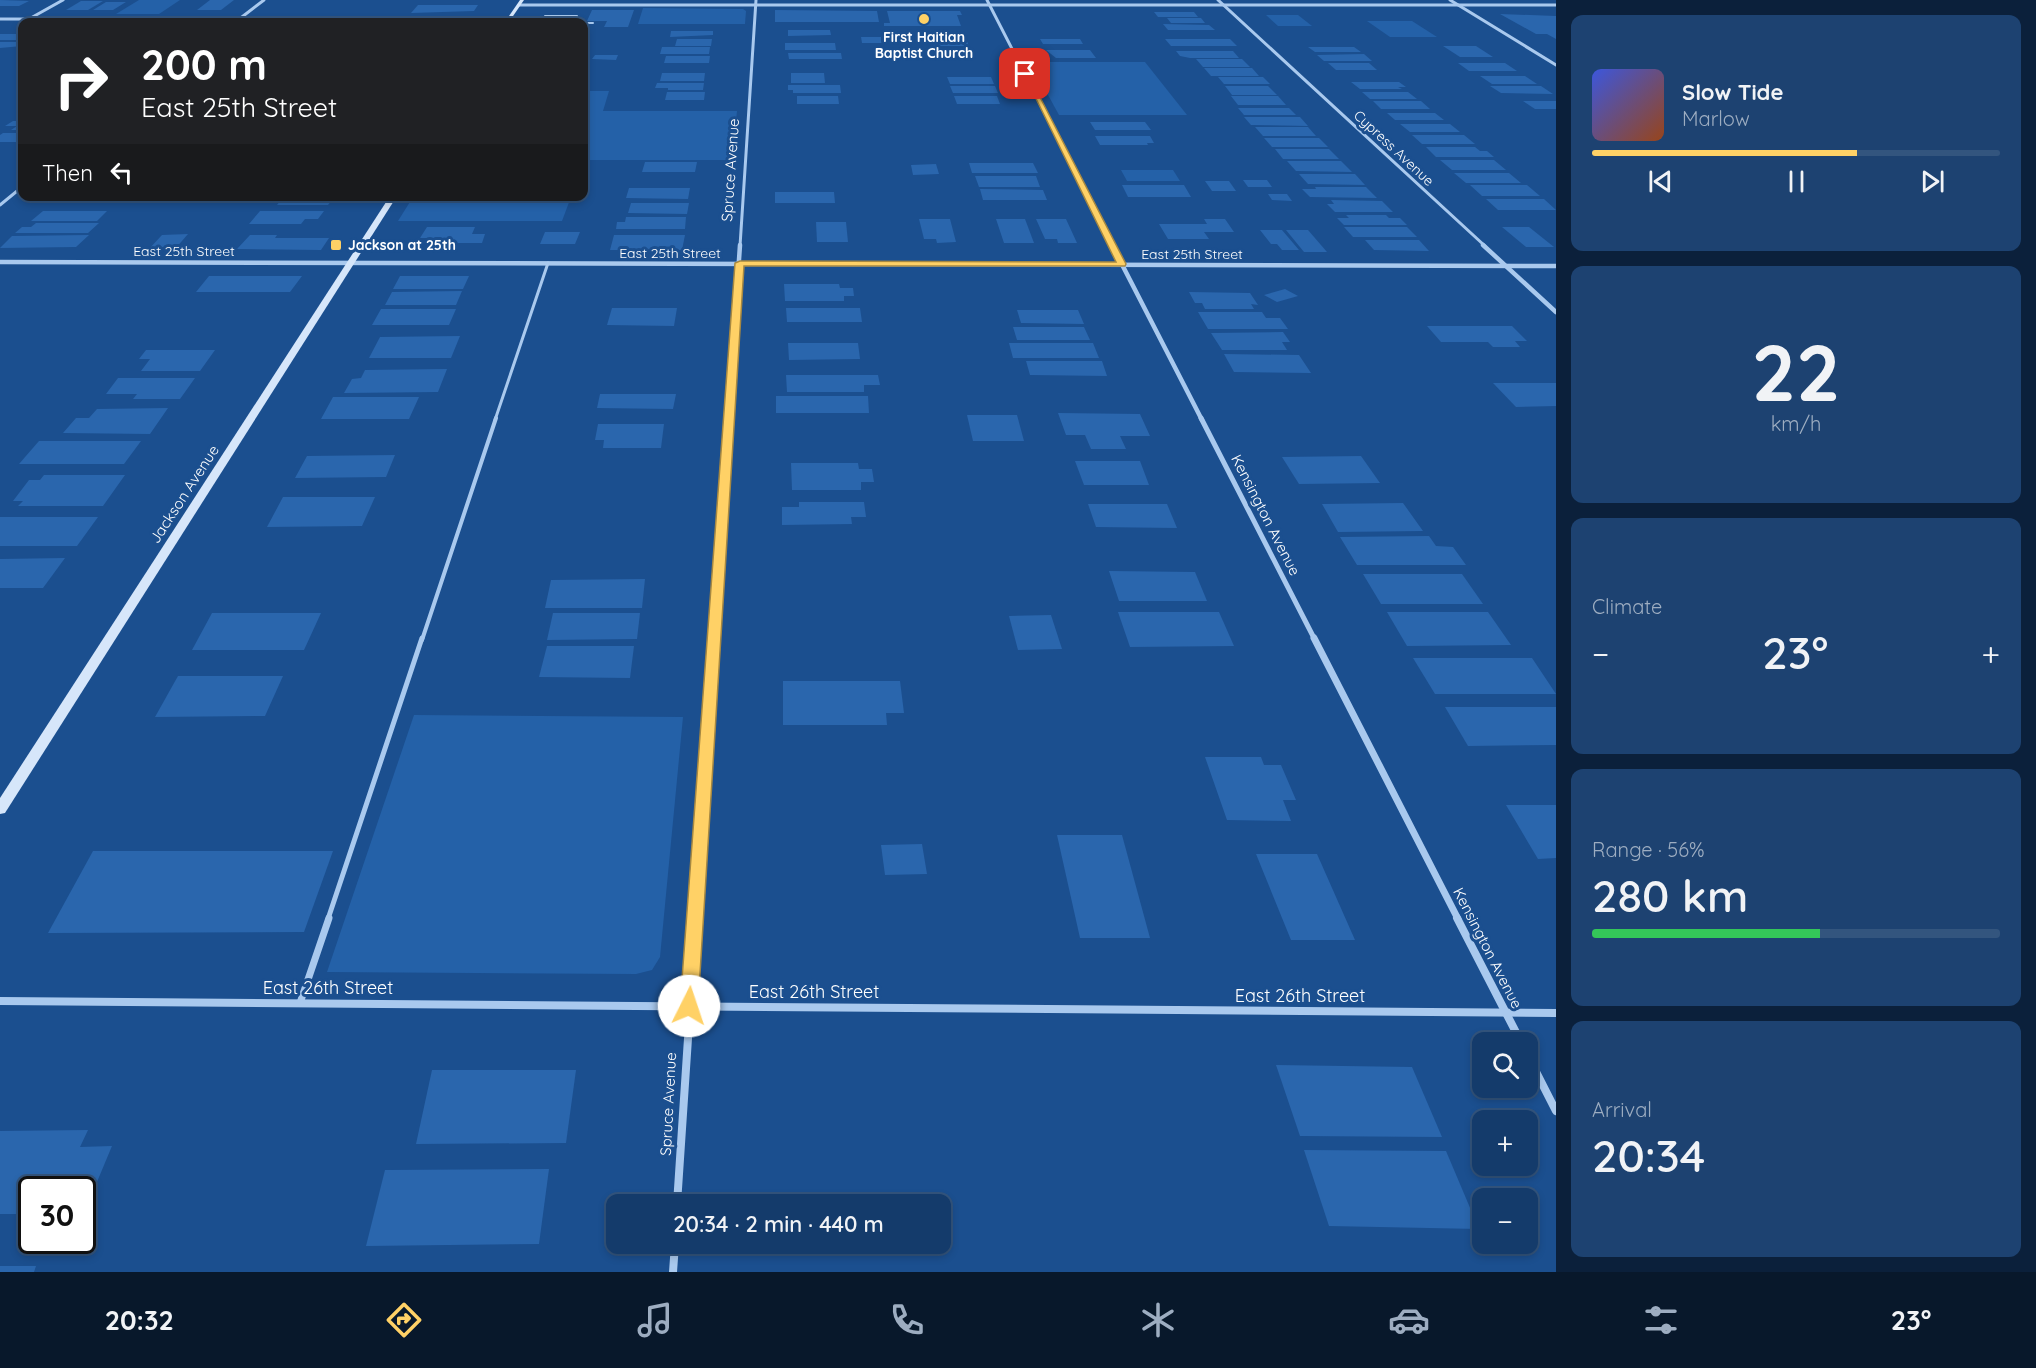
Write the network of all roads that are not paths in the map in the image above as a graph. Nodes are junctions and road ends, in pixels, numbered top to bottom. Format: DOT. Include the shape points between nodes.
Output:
graph roads {
  1 [pos="63,0"];
  2 [pos="264,0"];
  3 [pos="640,0"];
  4 [pos="1218,0"];
  5 [pos="1450,0"];
  6 [pos="520,2"];
  7 [pos="756,3"];
  8 [pos="989,3"];
  9 [pos="639,5"];
  10 [pos="1458,5"];
  11 [pos="1556,5"];
  12 [pos="1225,6"];
  13 [pos="545,16"];
  14 [pos="562,16"];
  15 [pos="576,16"];
  16 [pos="31,18"];
  17 [pos="242,18"];
  18 [pos="510,18"];
  19 [pos="0,19"];
  20 [pos="18,19"];
  21 [pos="588,23"];
  22 [pos="593,23"];
  23 [pos="1556,65"];
  24 [pos="18,191"];
  25 [pos="391,201"];
  26 [pos="0,205"];
  27 [pos="0,262"];
  28 [pos="351,262"];
  29 [pos="548,263"];
  30 [pos="740,263"];
  31 [pos="1121,264"];
  32 [pos="1506,266"];
  33 [pos="1556,266"];
  34 [pos="1556,312"];
  35 [pos="0,809"];
  36 [pos="0,1001"];
  37 [pos="300,1003"];
  38 [pos="689,1006"];
  39 [pos="1506,1013"];
  40 [pos="1556,1013"];
  41 [pos="1516,1032"];
  42 [pos="1538,1076"];
  43 [pos="1556,1111"];
  44 [pos="678,1194"];
  45 [pos="674,1254"];
  46 [pos="673,1272"];
  1 -- 16 [label="street"];
  2 -- 17 [label="street"];
  3 -- 9 [label="lane"];
  4 -- 12 [label="street, Cypress Avenue"];
  5 -- 10 [label="street"];
  6 -- 9 [label="street"];
  6 -- 18 [label="street"];
  7 -- 8 [label="street"];
  7 -- 9 [label="street"];
  7 -- 30 [label="street, Spruce Avenue"];
  8 -- 12 [label="street"];
  8 -- 31 [label="street, Kensington Avenue"];
  10 -- 11 [label="street"];
  10 -- 12 [label="street"];
  10 -- 23 [label="street"];
  12 -- 32 [label="street, Cypress Avenue"];
  13 -- 14 [label="lane"];
  14 -- 15 [label="lane"];
  19 -- 20 [label="street"];
  21 -- 22 [label="lane"];
  24 -- 26 [label="street"];
  25 -- 28 [label="street, Jackson Avenue"];
  27 -- 28 [label="street, East 25th Street"];
  28 -- 29 [label="street, East 25th Street"];
  28 -- 35 [label="street, Jackson Avenue"];
  29 -- 30 [label="street, East 25th Street"];
  29 -- 37 [label="lane"];
  30 -- 31 [label="street, East 25th Street"];
  30 -- 38 [label="street, Spruce Avenue"];
  31 -- 32 [label="street, East 25th Street"];
  31 -- 39 [label="street, Kensington Avenue"];
  32 -- 33 [label="street, East 25th Street"];
  32 -- 34 [label="street, Cypress Avenue"];
  36 -- 37 [label="street, East 26th Street"];
  37 -- 38 [label="street, East 26th Street"];
  38 -- 39 [label="street, East 26th Street"];
  38 -- 44 [label="street, Spruce Avenue"];
  39 -- 40 [label="street, East 26th Street"];
  39 -- 41 [label="street, Kensington Avenue"];
  42 -- 43 [label="street"];
  45 -- 46 [label="street"];
}
